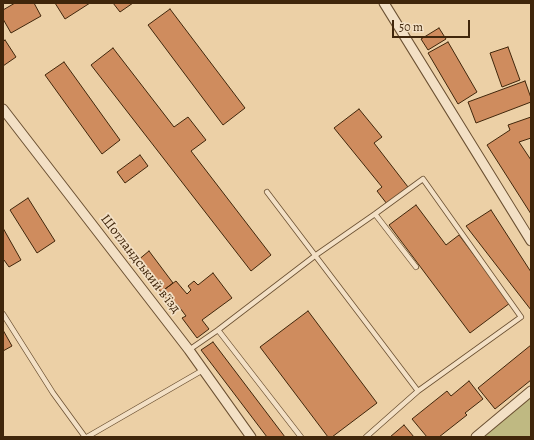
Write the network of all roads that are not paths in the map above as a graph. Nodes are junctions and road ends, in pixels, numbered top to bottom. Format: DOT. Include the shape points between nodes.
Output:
graph roads {
  1 [pos="384,3"];
  2 [pos="3,109"];
  3 [pos="267,192"];
  4 [pos="375,214"];
  5 [pos="531,241"];
  6 [pos="316,256"];
  7 [pos="416,267"];
  8 [pos="3,314"];
  9 [pos="218,330"];
  10 [pos="189,350"];
  11 [pos="203,370"];
  12 [pos="418,391"];
  13 [pos="531,391"];
  14 [pos="86,437"];
  15 [pos="251,437"];
  16 [pos="301,437"];
  17 [pos="366,437"];
  18 [pos="476,437"];
  1 -- 5 [label="street"];
  2 -- 10 [label="street, Шотландський в'їзд"];
  3 -- 6 [label="lane"];
  4 -- 6 [label="lane"];
  4 -- 7 [label="lane"];
  4 -- 12 [label="lane" via="423,179 521,317"];
  6 -- 9 [label="lane"];
  6 -- 12 [label="lane"];
  8 -- 14 [label="lane" via="53,393"];
  9 -- 10 [label="lane"];
  9 -- 16 [label="lane"];
  10 -- 11 [label="street, Шотландський в'їзд"];
  11 -- 14 [label="lane"];
  11 -- 15 [label="street, Шотландський в'їзд"];
  12 -- 17 [label="lane"];
  13 -- 18 [label="street"];
}
